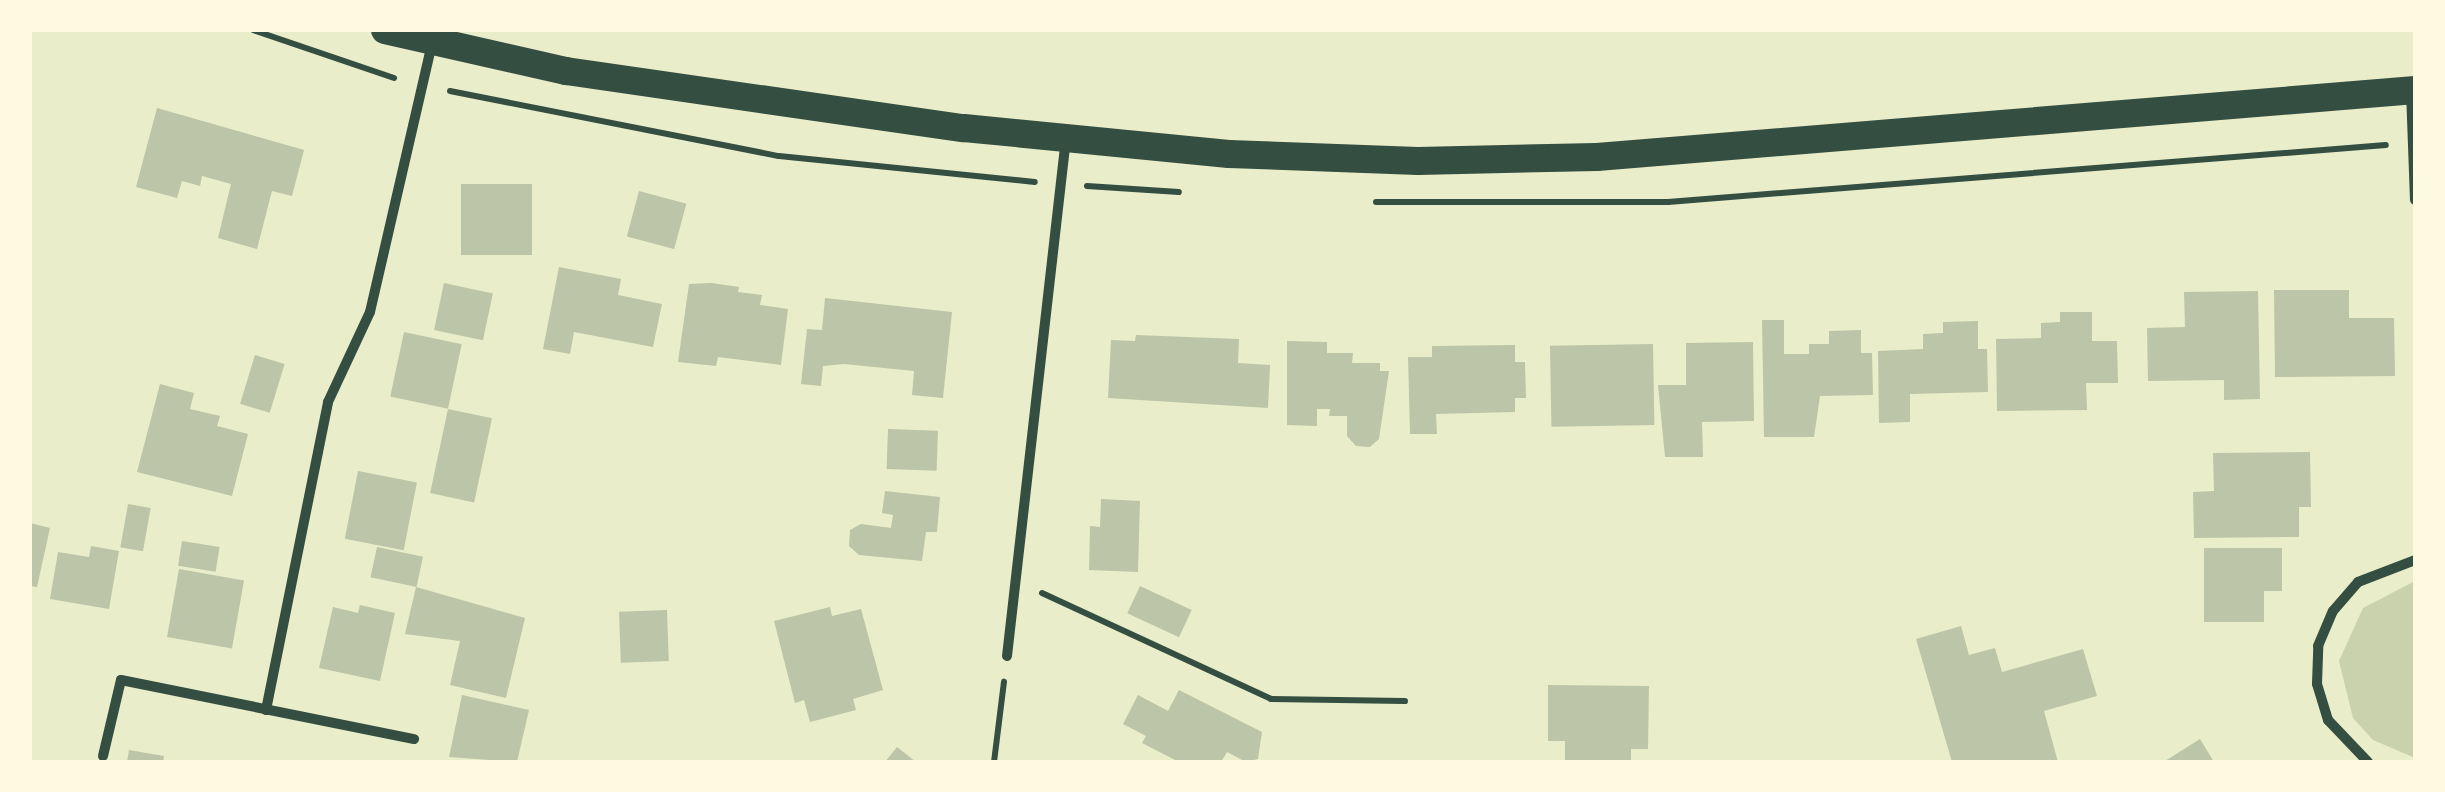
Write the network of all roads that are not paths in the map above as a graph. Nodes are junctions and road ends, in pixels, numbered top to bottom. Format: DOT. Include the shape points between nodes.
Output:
graph roads {
  1 [pos="385,30"];
  2 [pos="432,43"];
  3 [pos="2413,90"];
  4 [pos="1066,138"];
  5 [pos="2415,200"];
  6 [pos="2415,560"];
  7 [pos="1008,656"];
  8 [pos="266,710"];
  9 [pos="414,739"];
  10 [pos="103,756"];
  11 [pos="2368,762"];
  1 -- 2 [label="highway"];
  2 -- 4 [label="highway" via="638,82"];
  2 -- 8 [label="street" via="370,312 328,402"];
  3 -- 4 [label="highway" via="1596,157 1361,159"];
  3 -- 5 [label="street"];
  4 -- 7 [label="street"];
  6 -- 11 [label="street" via="2358,582 2333,611 2318,646 2317,684 2328,720"];
  8 -- 9 [label="street"];
  8 -- 10 [label="street" via="121,680"];
}
